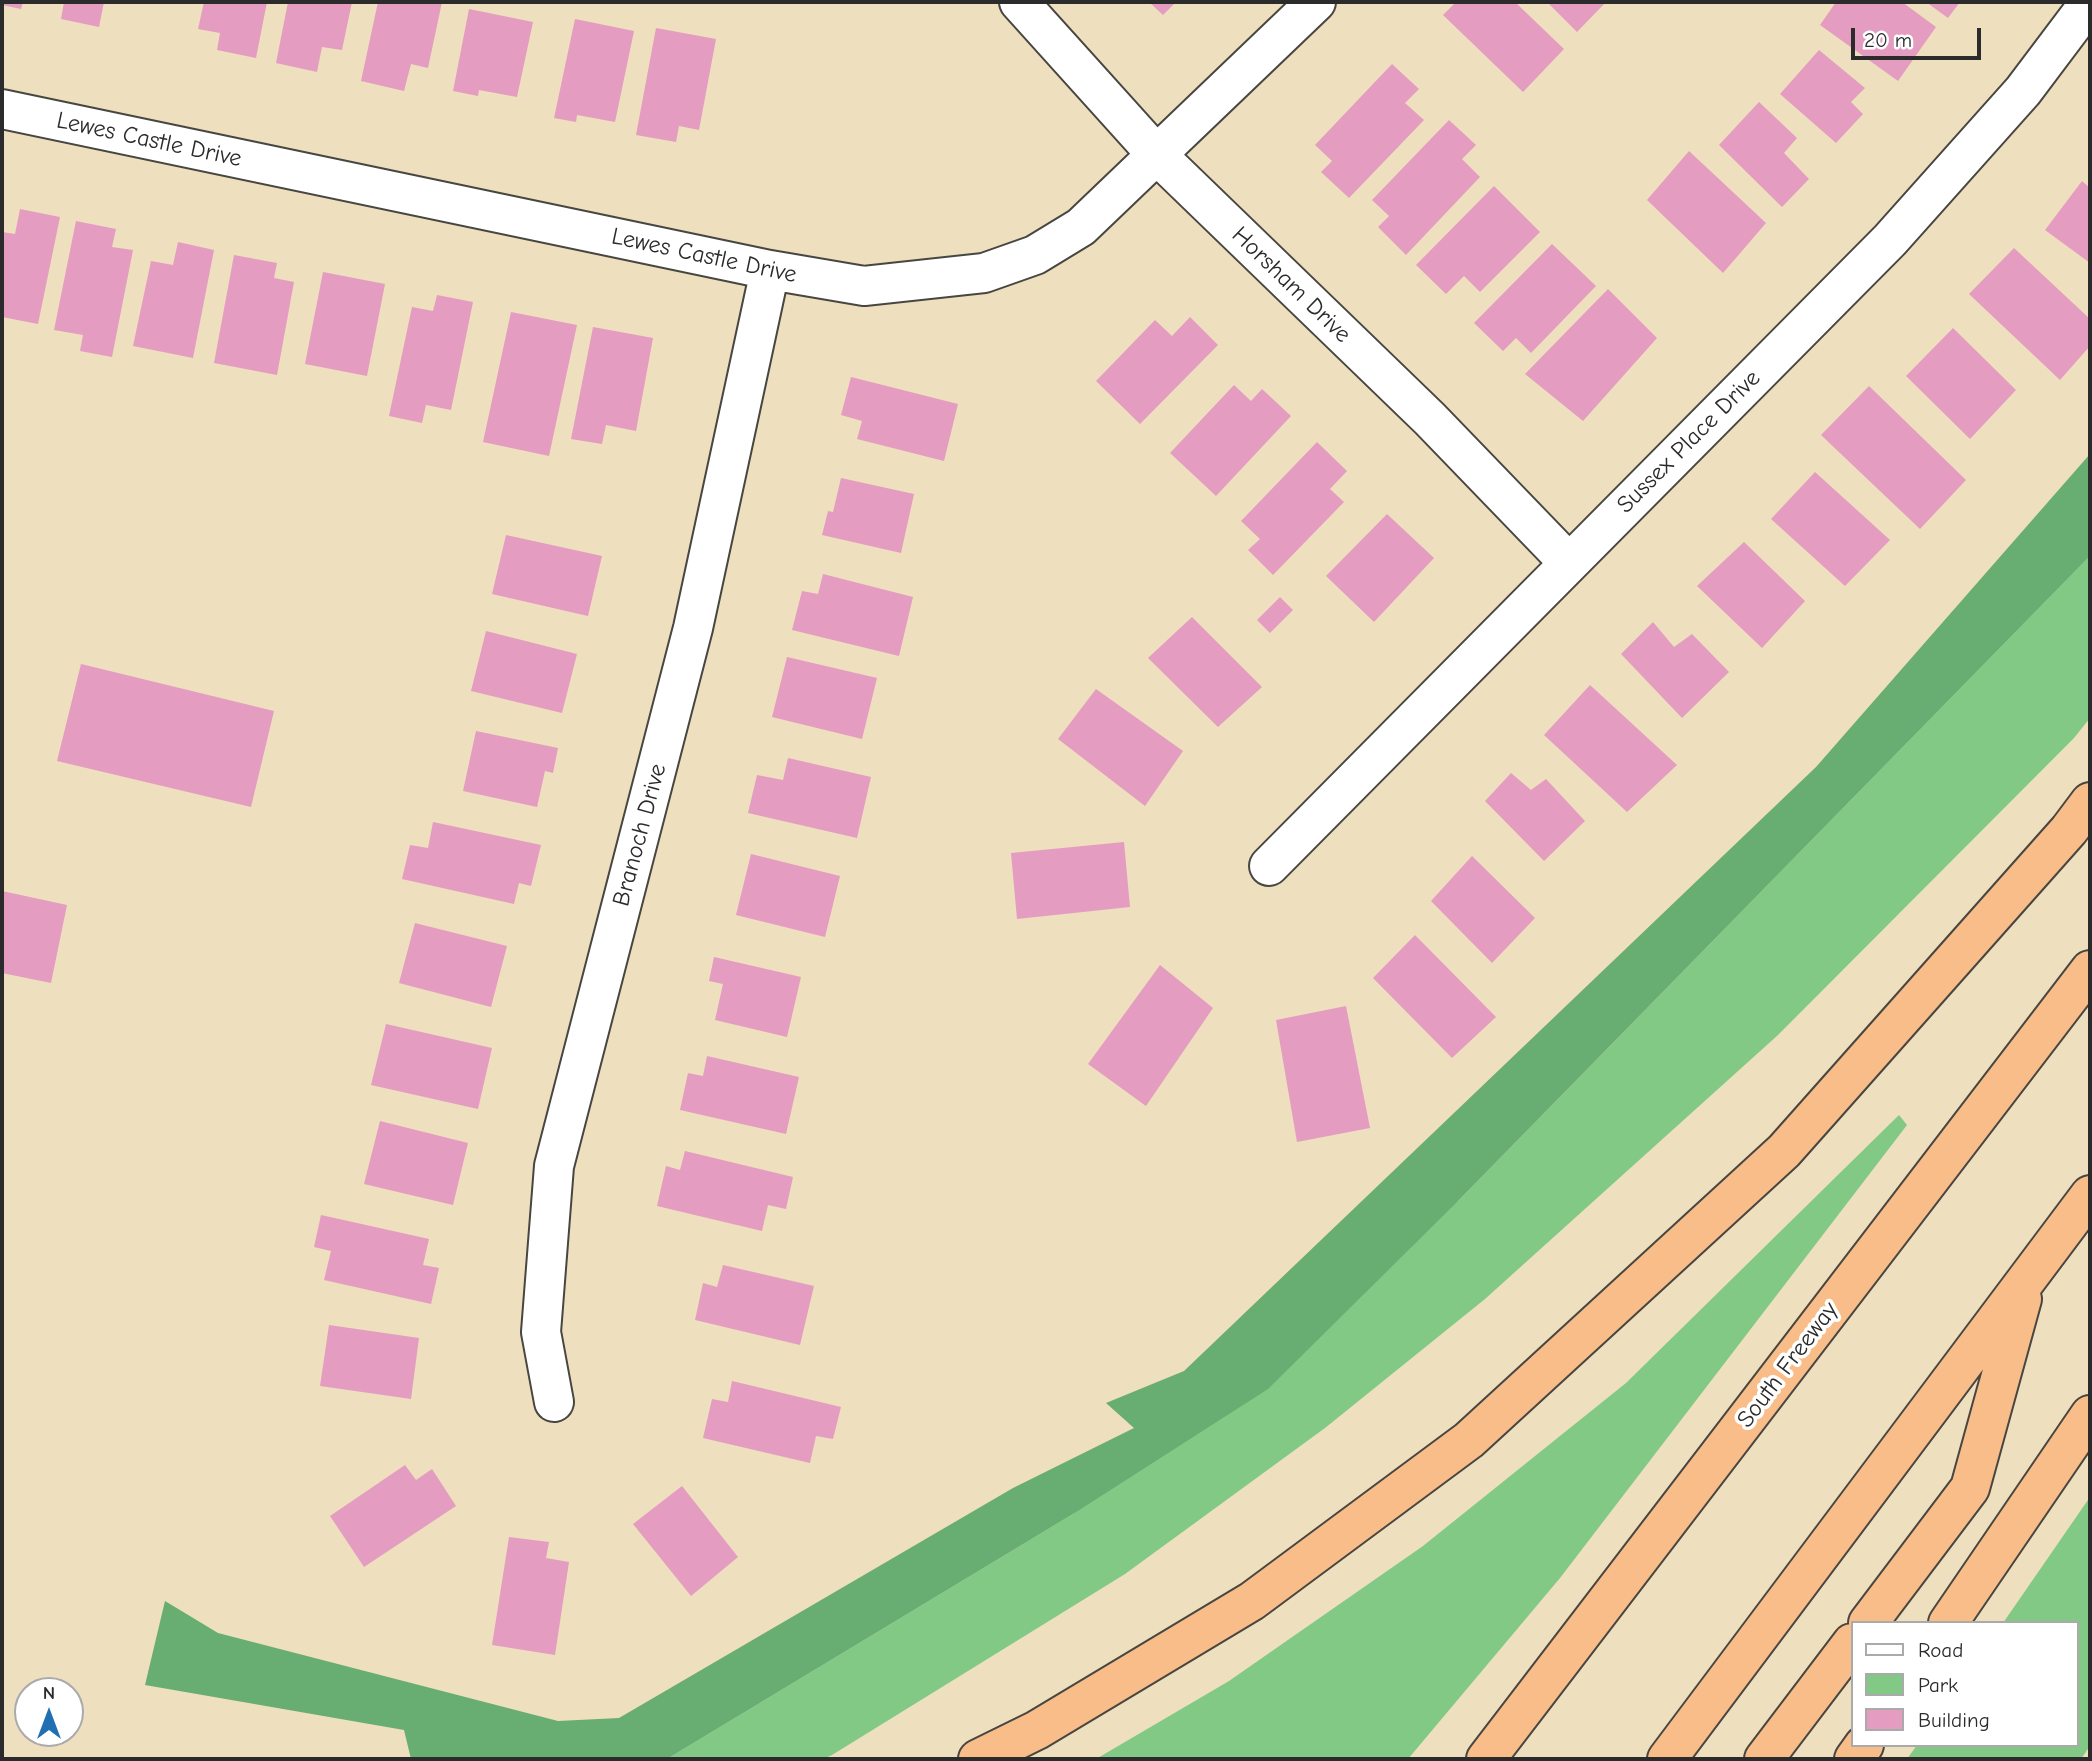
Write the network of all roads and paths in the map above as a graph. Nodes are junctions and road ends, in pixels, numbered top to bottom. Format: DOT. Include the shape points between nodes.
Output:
graph roads {
  1 [pos="1019,2"];
  2 [pos="1316,2"];
  3 [pos="2090,2"];
  4 [pos="2,109"];
  5 [pos="1156,154"];
  6 [pos="769,270"];
  7 [pos="1569,563"];
  8 [pos="2090,802"];
  9 [pos="1269,866"];
  10 [pos="2090,970"];
  11 [pos="2090,1195"];
  12 [pos="2027,1280"];
  13 [pos="554,1402"];
  14 [pos="2090,1415"];
  15 [pos="1870,1621"];
  16 [pos="1949,1621"];
  17 [pos="1850,1646"];
  18 [pos="978,1759"];
  19 [pos="1486,1759"];
  20 [pos="1667,1759"];
  21 [pos="1764,1759"];
  1 -- 5 [label="street, Horsham Drive"];
  2 -- 5 [label="street, Lewes Castle Drive"];
  3 -- 7 [label="street, Sussex Place Drive" via="2022,91 1890,240"];
  4 -- 6 [label="street, Lewes Castle Drive"];
  5 -- 6 [label="street, Lewes Castle Drive" via="1081,227 1035,255 984,273 864,286"];
  5 -- 7 [label="street, Horsham Drive" via="1430,419"];
  6 -- 13 [label="street, Branoch Drive" via="693,628 554,1166 541,1332"];
  7 -- 9 [label="street, Sussex Place Drive"];
  8 -- 18 [label="highway" via="1784,1151 1469,1440 1252,1601 1037,1730"];
  10 -- 19 [label="highway, South Freeway"];
  11 -- 12 [label="highway"];
  12 -- 15 [label="highway" via="1970,1488"];
  12 -- 20 [label="highway"];
  14 -- 16 [label="highway"];
  17 -- 21 [label="highway"];
}
